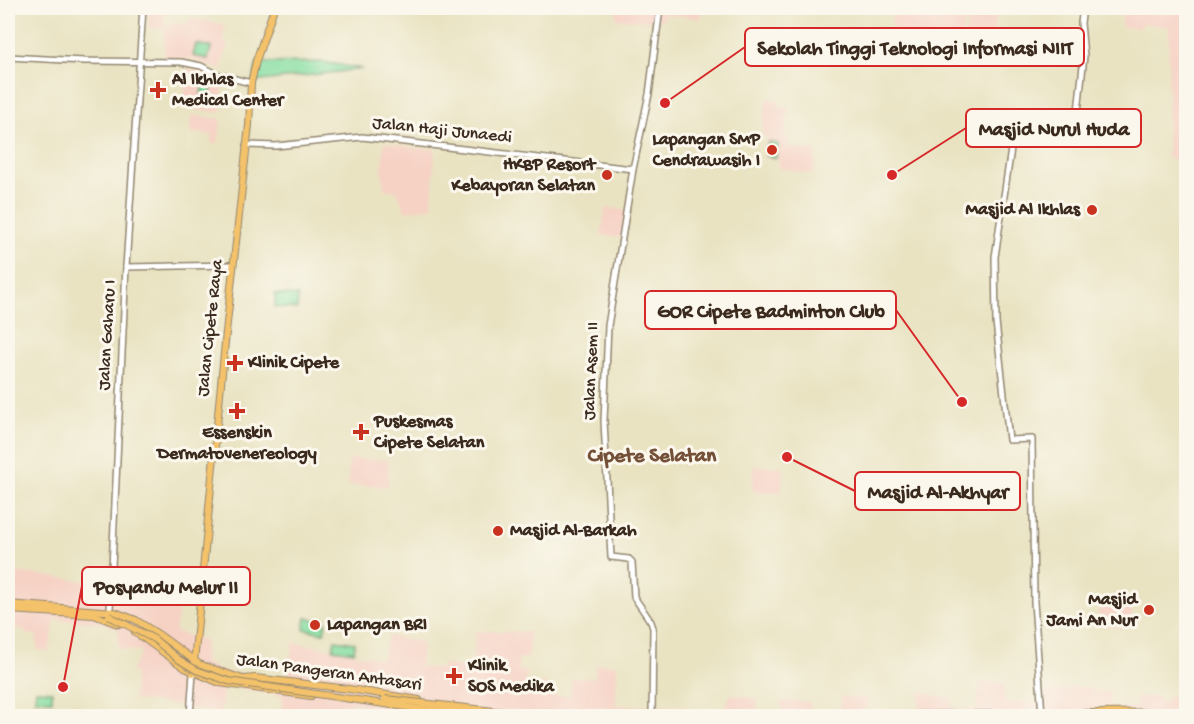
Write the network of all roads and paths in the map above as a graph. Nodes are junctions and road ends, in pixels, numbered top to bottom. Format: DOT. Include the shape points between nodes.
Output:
graph roads {
  1 [pos="143,8"];
  2 [pos="274,8"];
  3 [pos="660,8"];
  4 [pos="1083,8"];
  5 [pos="8,57"];
  6 [pos="141,61"];
  7 [pos="251,82"];
  8 [pos="246,145"];
  9 [pos="633,169"];
  10 [pos="233,266"];
  11 [pos="126,267"];
  12 [pos="8,604"];
  13 [pos="8,610"];
  14 [pos="110,613"];
  15 [pos="94,615"];
  16 [pos="196,661"];
  17 [pos="193,673"];
  18 [pos="244,680"];
  19 [pos="1186,713"];
  20 [pos="516,714"];
  21 [pos="1042,715"];
  22 [pos="190,717"];
  23 [pos="475,717"];
  24 [pos="500,717"];
  25 [pos="540,717"];
  26 [pos="592,717"];
  27 [pos="652,717"];
  28 [pos="810,717"];
  29 [pos="1091,717"];
  1 -- 6 [label="street, Jalan Gaharu I"];
  2 -- 7 [label="main road, Jalan Cipete Raya"];
  3 -- 9 [label="street, Jalan Asem II" via="649,94"];
  4 -- 21 [label="street" via="1084,56 1076,130 1073,136 1062,140 1012,142 995,257 996,332 1009,440 1032,440 1034,602"];
  5 -- 6 [label="street"];
  6 -- 7 [label="street" via="184,62"];
  6 -- 11 [label="street, Jalan Gaharu I"];
  7 -- 8 [label="main road, Jalan Cipete Raya"];
  8 -- 9 [label="street, Jalan Haji Junaedi" via="276,146 362,137"];
  8 -- 10 [label="main road, Jalan Cipete Raya"];
  9 -- 27 [label="street, Jalan Asem II" via="608,326 604,421 611,557 633,562 634,597 653,628"];
  10 -- 11 [label="street"];
  10 -- 16 [label="main road, Jalan Cipete Raya"];
  11 -- 14 [label="street, Jalan Gaharu I"];
  12 -- 14 [label="main road, Jalan Pangeran Antasari"];
  13 -- 15 [label="main road, Jalan Pangeran Antasari"];
  14 -- 15 [label="main road"];
  14 -- 16 [label="main road, Jalan Pangeran Antasari" via="136,620"];
  14 -- 24 [label="main road, bridge" via="196,670 228,681"];
  15 -- 17 [label="main road, Jalan Pangeran Antasari" via="141,635"];
  16 -- 17 [label="main road, Jalan Cipete Raya"];
  16 -- 18 [label="main road, Jalan Pangeran Antasari"];
  17 -- 22 [label="street"];
  17 -- 23 [label="main road, Jalan Pangeran Antasari" via="220,683 261,690"];
  18 -- 20 [label="main road, Jalan Pangeran Antasari" via="349,689"];
  18 -- 25 [label="main road, bridge"];
  19 -- 21 [label="main road"];
  19 -- 29 [label="main road"];
  20 -- 26 [label="main road, Jalan Pangeran Antasari"];
  21 -- 28 [label="main road"];
}
